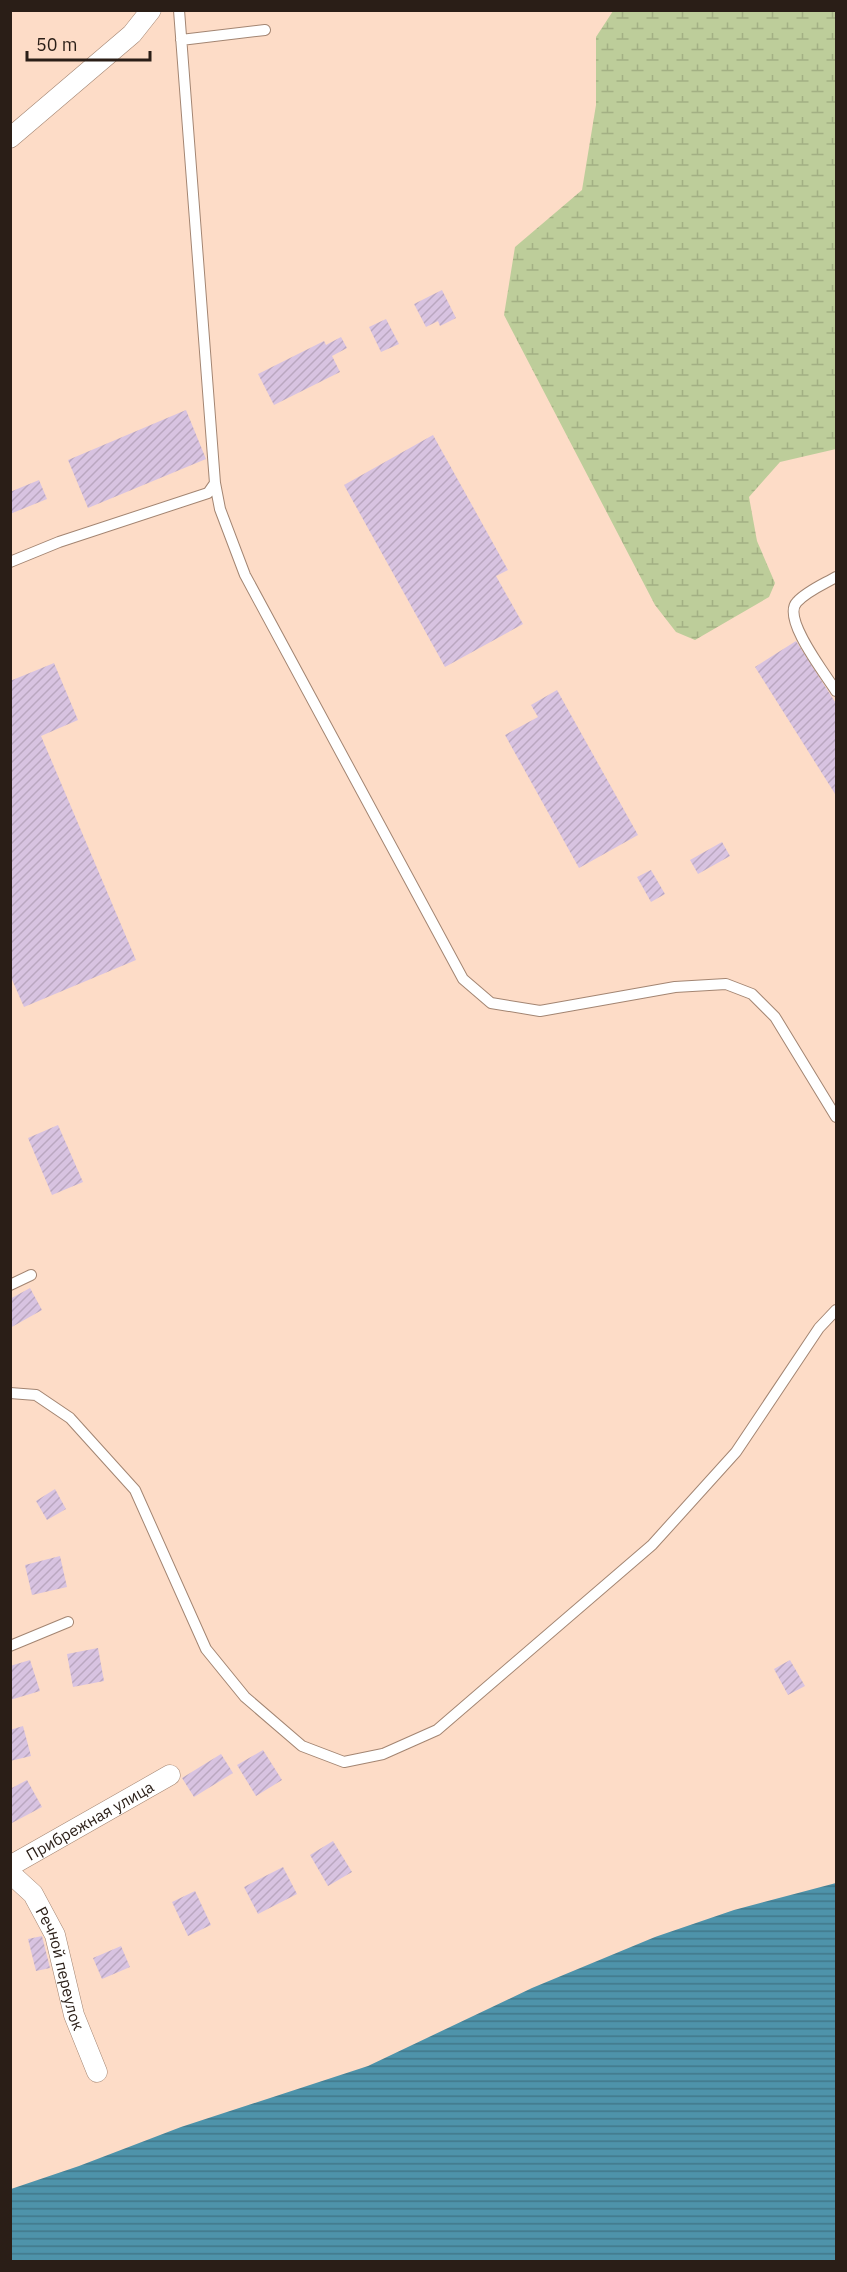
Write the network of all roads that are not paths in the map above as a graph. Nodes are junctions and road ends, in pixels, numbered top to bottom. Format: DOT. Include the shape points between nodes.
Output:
graph roads {
  1 [pos="151,10"];
  2 [pos="179,10"];
  3 [pos="265,30"];
  4 [pos="181,40"];
  5 [pos="10,138"];
  6 [pos="215,483"];
  7 [pos="10,562"];
  8 [pos="837,577"];
  9 [pos="837,691"];
  10 [pos="837,1117"];
  11 [pos="31,1275"];
  12 [pos="10,1285"];
  13 [pos="837,1310"];
  14 [pos="10,1394"];
  15 [pos="68,1622"];
  16 [pos="10,1646"];
  17 [pos="170,1775"];
  18 [pos="10,1870"];
  19 [pos="97,2072"];
  1 -- 5 [label="street" via="132,34"];
  2 -- 4 [label="lane"];
  3 -- 4 [label="lane"];
  4 -- 6 [label="lane"];
  6 -- 7 [label="lane" via="208,494"];
  6 -- 10 [label="lane" via="220,509 245,575 463,979 491,1003 540,1011 675,987 726,984 752,994 775,1017"];
  8 -- 9 [label="lane" via="796,602 792,612 807,645"];
  11 -- 12 [label="lane"];
  13 -- 14 [label="lane" via="819,1328 736,1452 652,1545 437,1730 383,1754 344,1762 302,1746 245,1696 206,1649 135,1490 70,1418 36,1395"];
  15 -- 16 [label="lane"];
  17 -- 18 [label="street, Прибрежная улица" via="17,1862"];
  18 -- 19 [label="street, Речной переулок" via="33,1894 55,1935 74,2015"];
}
